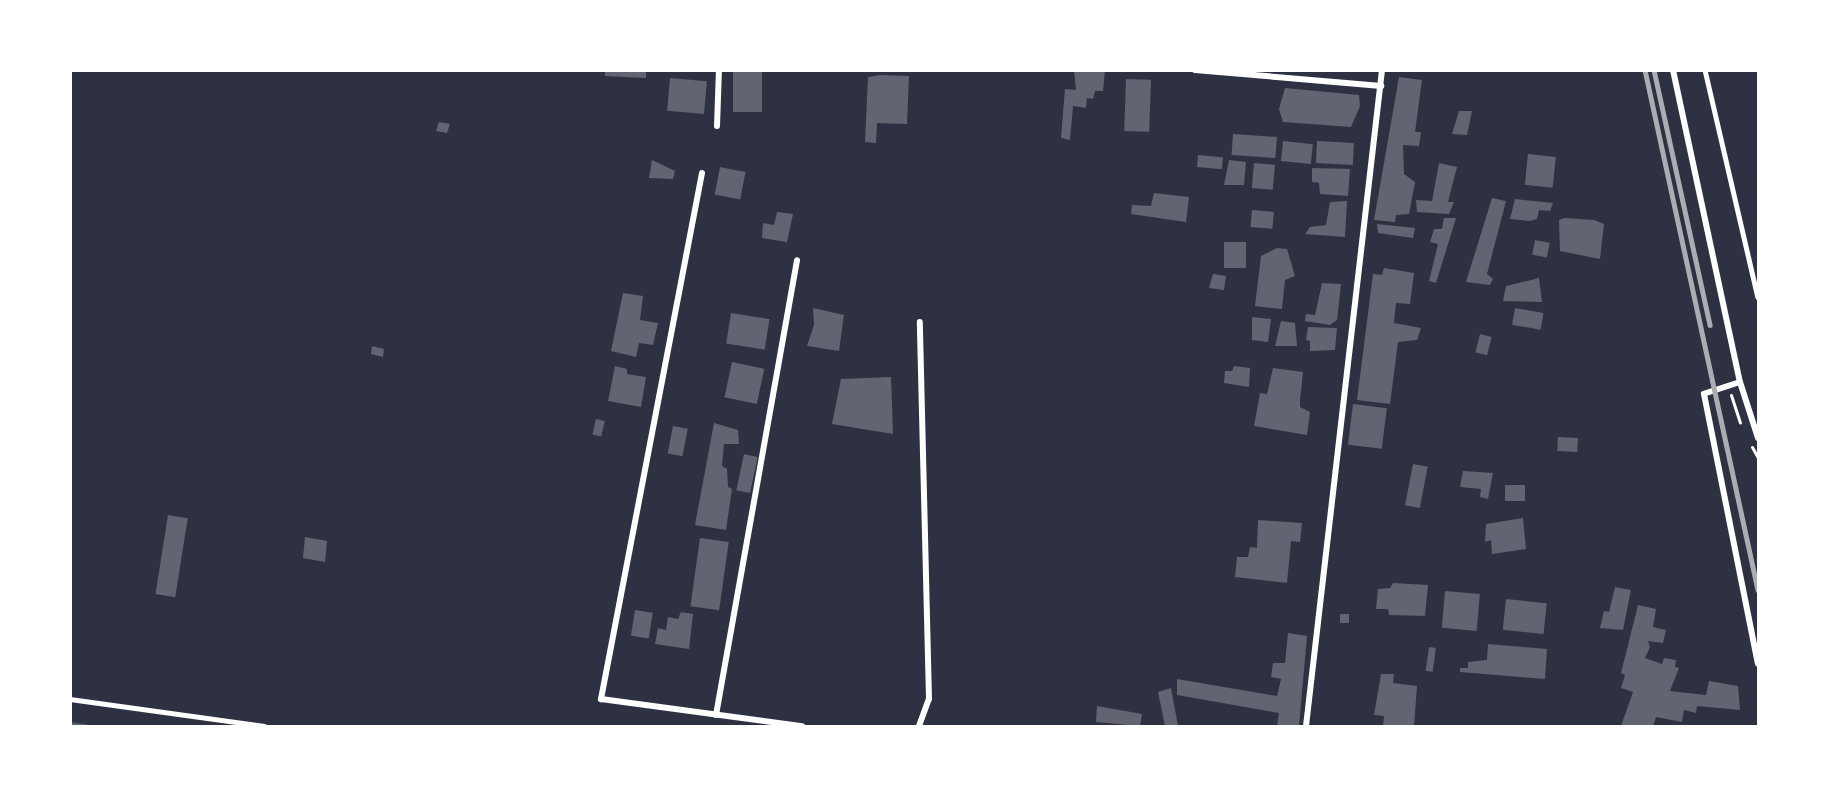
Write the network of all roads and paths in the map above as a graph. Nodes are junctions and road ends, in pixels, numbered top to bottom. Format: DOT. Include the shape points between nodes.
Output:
graph roads {
  1 [pos="719,70"];
  2 [pos="1195,70"];
  3 [pos="1382,70"];
  4 [pos="1673,70"];
  5 [pos="1705,70"];
  6 [pos="1381,86"];
  7 [pos="717,126"];
  8 [pos="702,173"];
  9 [pos="797,260"];
  10 [pos="1758,297"];
  11 [pos="920,322"];
  12 [pos="1740,382"];
  13 [pos="1758,438"];
  14 [pos="1758,664"];
  15 [pos="70,699"];
  16 [pos="716,715"];
  17 [pos="264,726"];
  18 [pos="802,726"];
  19 [pos="919,726"];
  20 [pos="1306,726"];
  1 -- 7 [label="street"];
  2 -- 6 [label="street"];
  3 -- 6 [label="street"];
  4 -- 12 [label="street"];
  5 -- 10 [label="lane"];
  6 -- 20 [label="street"];
  8 -- 16 [label="street" via="601,699"];
  9 -- 16 [label="street"];
  11 -- 19 [label="street" via="929,699"];
  12 -- 13 [label="street"];
  12 -- 14 [label="street" via="1704,394"];
  15 -- 17 [label="lane"];
  16 -- 18 [label="street"];
}
